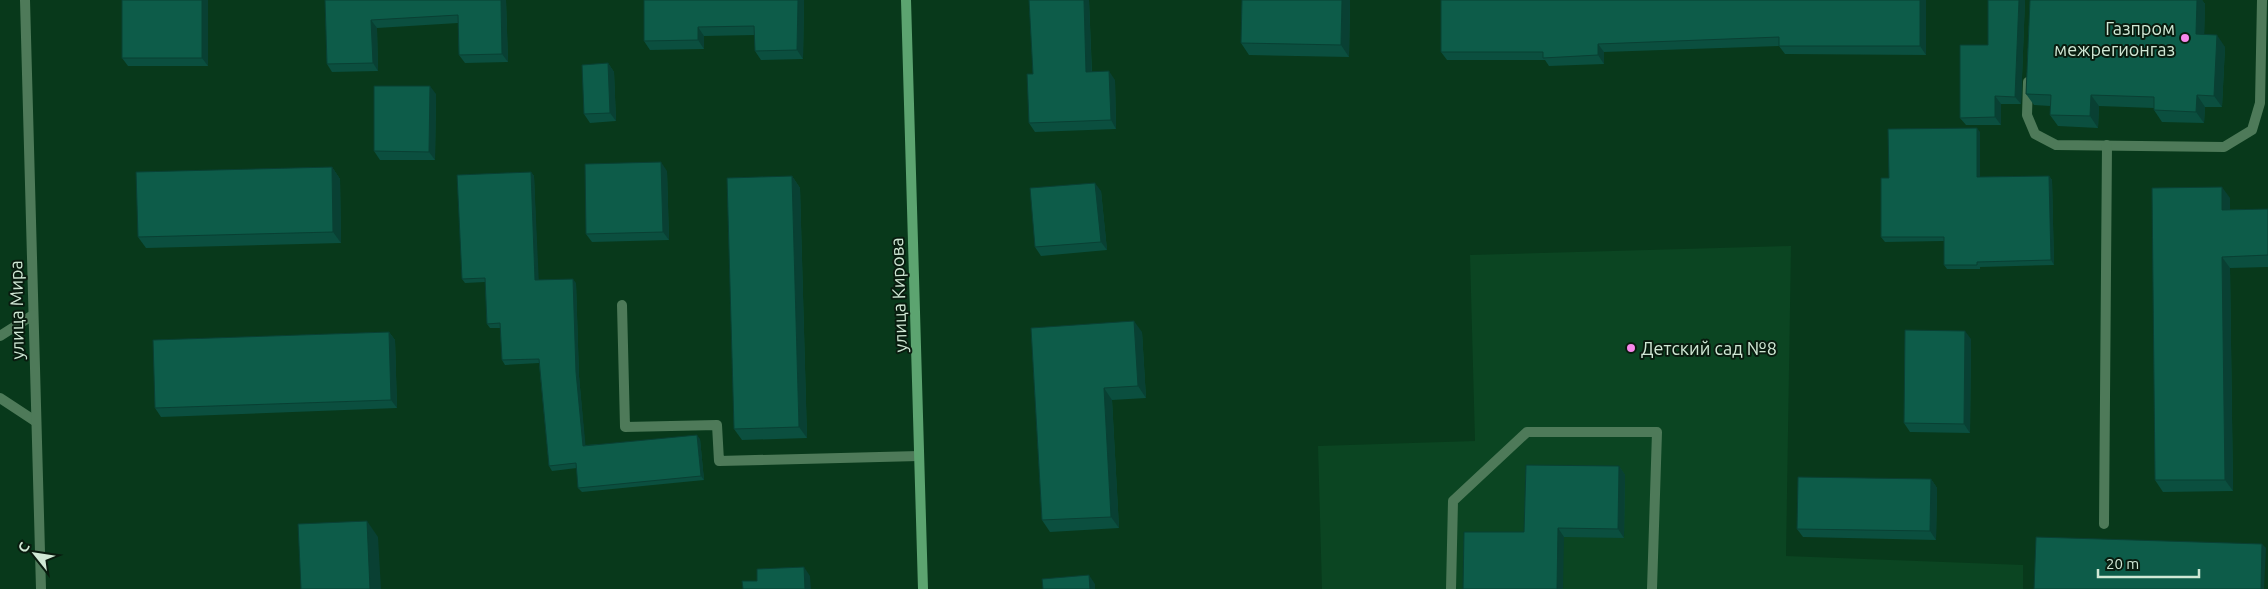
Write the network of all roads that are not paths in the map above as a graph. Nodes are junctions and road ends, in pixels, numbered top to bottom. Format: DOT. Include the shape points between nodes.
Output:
graph roads {
  1 [pos="25,0"];
  2 [pos="906,0"];
  3 [pos="2262,0"];
  4 [pos="2029,67"];
  5 [pos="2107,145"];
  6 [pos="622,305"];
  7 [pos="33,315"];
  8 [pos="0,336"];
  9 [pos="0,398"];
  10 [pos="35,421"];
  11 [pos="919,456"];
  12 [pos="2104,524"];
  13 [pos="41,589"];
  14 [pos="923,589"];
  15 [pos="1451,589"];
  16 [pos="1652,589"];
  1 -- 7 [label="street, улица Мира"];
  2 -- 11 [label="main road, улица Кирова"];
  3 -- 5 [label="street" via="2260,103 2252,130 2224,147"];
  4 -- 5 [label="street" via="2026,115 2035,134 2056,145"];
  5 -- 12 [label="street"];
  6 -- 11 [label="street" via="625,428 717,425 719,462"];
  7 -- 8 [label="street"];
  7 -- 10 [label="street, улица Мира"];
  9 -- 10 [label="street"];
  10 -- 13 [label="street, улица Мира"];
  11 -- 14 [label="main road, улица Кирова"];
  15 -- 16 [label="street" via="1452,500 1527,432 1657,432"];
}
